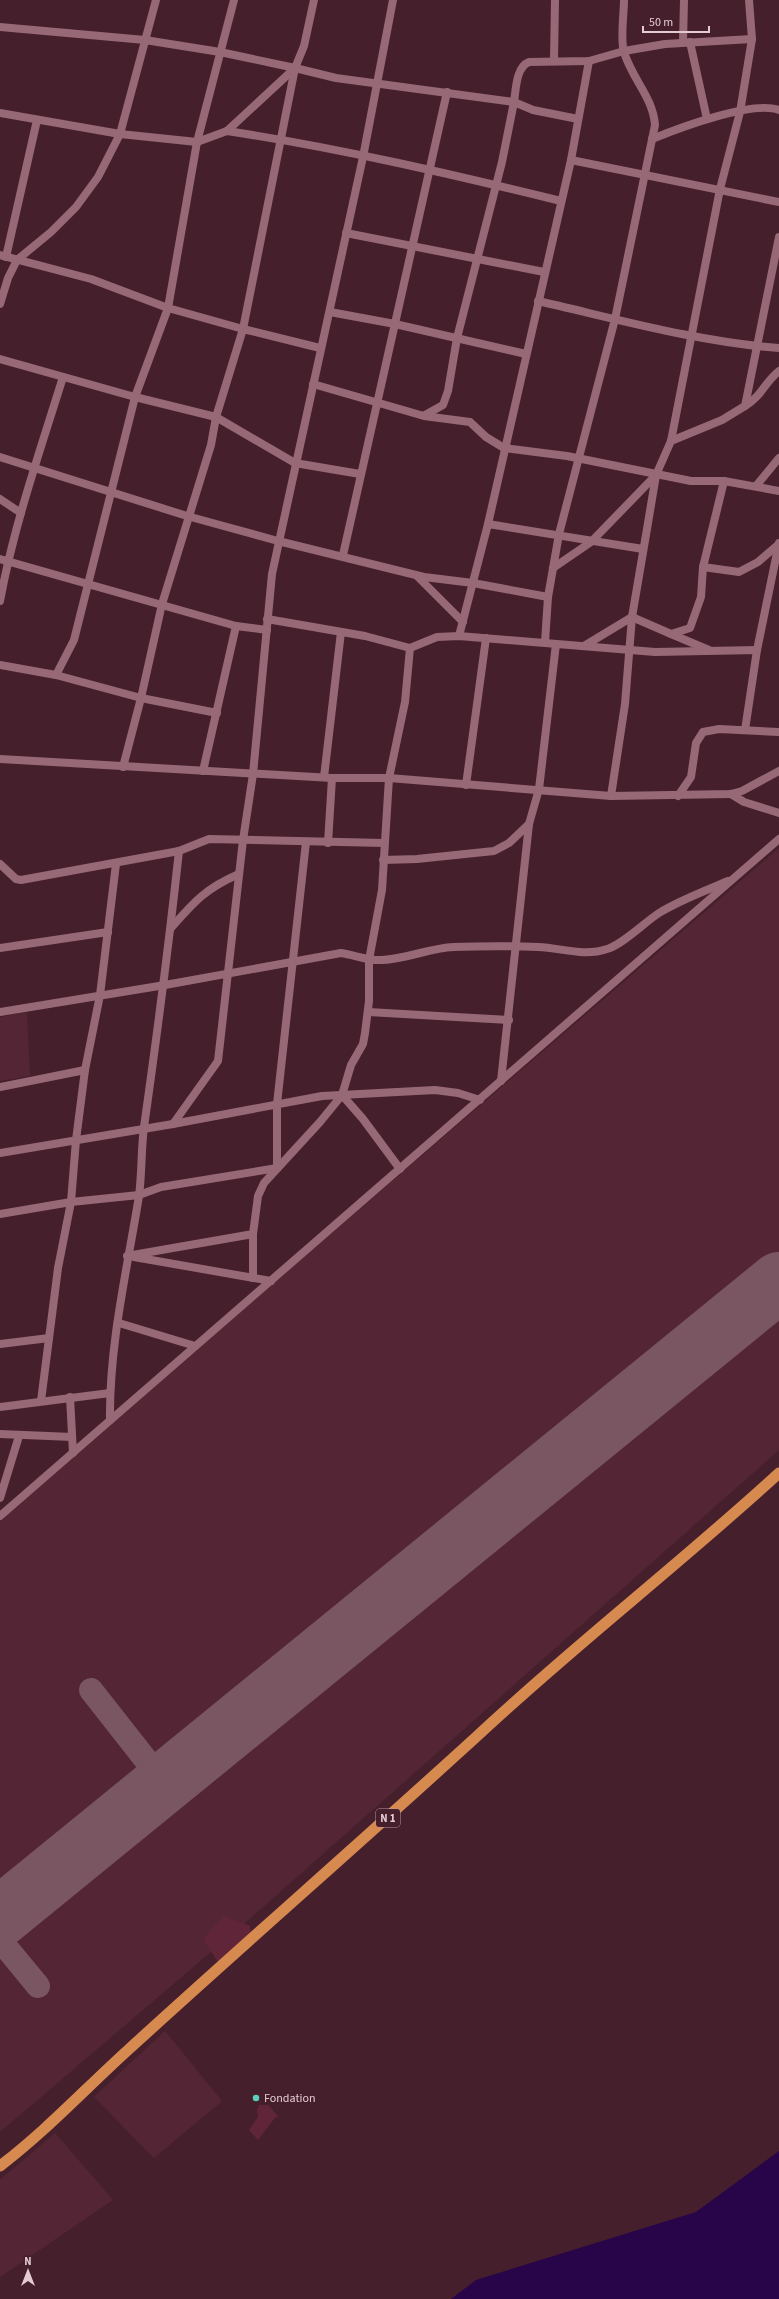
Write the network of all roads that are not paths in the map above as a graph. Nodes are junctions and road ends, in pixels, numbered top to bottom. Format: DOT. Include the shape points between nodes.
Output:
graph roads {
  1 [pos="156,0"];
  2 [pos="234,0"];
  3 [pos="314,0"];
  4 [pos="393,0"];
  5 [pos="555,0"];
  6 [pos="624,0"];
  7 [pos="684,0"];
  8 [pos="750,0"];
  9 [pos="0,27"];
  10 [pos="752,39"];
  11 [pos="145,40"];
  12 [pos="687,42"];
  13 [pos="624,51"];
  14 [pos="220,52"];
  15 [pos="554,60"];
  16 [pos="589,60"];
  17 [pos="294,68"];
  18 [pos="376,84"];
  19 [pos="447,92"];
  20 [pos="514,102"];
  21 [pos="779,110"];
  22 [pos="740,112"];
  23 [pos="0,113"];
  24 [pos="578,118"];
  25 [pos="707,119"];
  26 [pos="37,120"];
  27 [pos="227,131"];
  28 [pos="120,134"];
  29 [pos="281,139"];
  30 [pos="652,139"];
  31 [pos="197,142"];
  32 [pos="363,157"];
  33 [pos="571,160"];
  34 [pos="430,170"];
  35 [pos="646,174"];
  36 [pos="495,184"];
  37 [pos="720,189"];
  38 [pos="561,201"];
  39 [pos="779,202"];
  40 [pos="346,233"];
  41 [pos="779,237"];
  42 [pos="412,247"];
  43 [pos="3,256"];
  44 [pos="478,259"];
  45 [pos="17,260"];
  46 [pos="544,272"];
  47 [pos="538,301"];
  48 [pos="0,304"];
  49 [pos="168,308"];
  50 [pos="330,312"];
  51 [pos="615,319"];
  52 [pos="395,324"];
  53 [pos="243,329"];
  54 [pos="693,335"];
  55 [pos="457,338"];
  56 [pos="756,346"];
  57 [pos="320,348"];
  58 [pos="779,348"];
  59 [pos="526,354"];
  60 [pos="0,359"];
  61 [pos="779,371"];
  62 [pos="63,377"];
  63 [pos="313,384"];
  64 [pos="135,397"];
  65 [pos="377,402"];
  66 [pos="745,406"];
  67 [pos="424,416"];
  68 [pos="216,417"];
  69 [pos="671,441"];
  70 [pos="504,448"];
  71 [pos="0,457"];
  72 [pos="779,458"];
  73 [pos="579,460"];
  74 [pos="295,463"];
  75 [pos="35,468"];
  76 [pos="360,474"];
  77 [pos="656,475"];
  78 [pos="724,481"];
  79 [pos="756,486"];
  80 [pos="779,491"];
  81 [pos="112,493"];
  82 [pos="0,499"];
  83 [pos="21,513"];
  84 [pos="187,516"];
  85 [pos="488,524"];
  86 [pos="559,534"];
  87 [pos="278,541"];
  88 [pos="590,542"];
  89 [pos="779,544"];
  90 [pos="643,549"];
  91 [pos="343,555"];
  92 [pos="4,560"];
  93 [pos="703,567"];
  94 [pos="553,568"];
  95 [pos="417,575"];
  96 [pos="473,583"];
  97 [pos="88,585"];
  98 [pos="548,597"];
  99 [pos="0,601"];
  100 [pos="162,604"];
  101 [pos="632,617"];
  102 [pos="267,619"];
  103 [pos="463,622"];
  104 [pos="236,626"];
  105 [pos="267,630"];
  106 [pos="341,632"];
  107 [pos="671,634"];
  108 [pos="459,636"];
  109 [pos="486,638"];
  110 [pos="545,642"];
  111 [pos="556,644"];
  112 [pos="583,646"];
  113 [pos="410,648"];
  114 [pos="630,650"];
  115 [pos="757,650"];
  116 [pos="712,651"];
  117 [pos="0,665"];
  118 [pos="56,675"];
  119 [pos="141,698"];
  120 [pos="217,713"];
  121 [pos="745,730"];
  122 [pos="779,732"];
  123 [pos="0,759"];
  124 [pos="123,767"];
  125 [pos="779,770"];
  126 [pos="203,771"];
  127 [pos="252,774"];
  128 [pos="328,778"];
  129 [pos="389,778"];
  130 [pos="466,785"];
  131 [pos="539,790"];
  132 [pos="731,794"];
  133 [pos="611,796"];
  134 [pos="678,796"];
  135 [pos="779,814"];
  136 [pos="529,824"];
  137 [pos="779,839"];
  138 [pos="243,840"];
  139 [pos="306,842"];
  140 [pos="328,843"];
  141 [pos="384,843"];
  142 [pos="180,851"];
  143 [pos="383,860"];
  144 [pos="0,864"];
  145 [pos="116,864"];
  146 [pos="239,874"];
  147 [pos="736,877"];
  148 [pos="171,928"];
  149 [pos="108,932"];
  150 [pos="0,948"];
  151 [pos="516,948"];
  152 [pos="369,960"];
  153 [pos="294,962"];
  154 [pos="228,974"];
  155 [pos="165,985"];
  156 [pos="100,995"];
  157 [pos="0,1012"];
  158 [pos="368,1012"];
  159 [pos="509,1020"];
  160 [pos="85,1070"];
  161 [pos="501,1081"];
  162 [pos="0,1087"];
  163 [pos="342,1095"];
  164 [pos="480,1100"];
  165 [pos="277,1104"];
  166 [pos="173,1124"];
  167 [pos="144,1129"];
  168 [pos="76,1140"];
  169 [pos="0,1153"];
  170 [pos="277,1168"];
  171 [pos="400,1169"];
  172 [pos="139,1195"];
  173 [pos="71,1202"];
  174 [pos="0,1214"];
  175 [pos="253,1234"];
  176 [pos="127,1256"];
  177 [pos="253,1278"];
  178 [pos="271,1281"];
  179 [pos="119,1323"];
  180 [pos="49,1338"];
  181 [pos="0,1344"];
  182 [pos="195,1346"];
  183 [pos="110,1393"];
  184 [pos="70,1398"];
  185 [pos="41,1401"];
  186 [pos="0,1407"];
  187 [pos="110,1420"];
  188 [pos="0,1434"];
  189 [pos="19,1436"];
  190 [pos="72,1437"];
  191 [pos="73,1453"];
  192 [pos="779,1473"];
  193 [pos="0,1498"];
  194 [pos="0,1516"];
  195 [pos="0,2166"];
  1 -- 11 [label="street"];
  2 -- 14 [label="street"];
  3 -- 17 [label="street" via="304,46"];
  4 -- 18 [label="street"];
  5 -- 15 [label="street"];
  6 -- 13 [label="street"];
  7 -- 12 [label="street"];
  8 -- 10 [label="street"];
  9 -- 11 [label="street"];
  10 -- 12 [label="street"];
  10 -- 22 [label="street"];
  11 -- 14 [label="street"];
  11 -- 28 [label="street"];
  12 -- 13 [label="street"];
  12 -- 25 [label="street"];
  13 -- 16 [label="street"];
  13 -- 30 [label="street" via="636,80 652,106 655,125"];
  14 -- 17 [label="street"];
  14 -- 31 [label="street"];
  15 -- 16 [label="street"];
  15 -- 20 [label="street" via="523,64"];
  16 -- 24 [label="street"];
  17 -- 18 [label="street"];
  17 -- 27 [label="street"];
  17 -- 29 [label="street"];
  18 -- 19 [label="street"];
  18 -- 32 [label="street"];
  19 -- 20 [label="street"];
  19 -- 34 [label="street"];
  20 -- 24 [label="street" via="533,110"];
  20 -- 36 [label="street"];
  21 -- 22 [label="street" via="763,107"];
  22 -- 25 [label="street"];
  22 -- 37 [label="street"];
  23 -- 26 [label="street"];
  24 -- 33 [label="street"];
  25 -- 30 [label="street"];
  26 -- 28 [label="street"];
  26 -- 43 [label="street"];
  27 -- 29 [label="street"];
  27 -- 31 [label="street"];
  28 -- 31 [label="street"];
  28 -- 45 [label="street" via="98,176 76,207"];
  29 -- 32 [label="street"];
  29 -- 53 [label="street"];
  30 -- 35 [label="street"];
  31 -- 49 [label="street"];
  32 -- 34 [label="street"];
  32 -- 40 [label="street"];
  33 -- 35 [label="street"];
  33 -- 38 [label="street"];
  34 -- 36 [label="street"];
  34 -- 42 [label="street"];
  35 -- 37 [label="street"];
  35 -- 51 [label="street"];
  36 -- 38 [label="street"];
  36 -- 44 [label="street"];
  37 -- 39 [label="street"];
  37 -- 54 [label="street"];
  38 -- 46 [label="street"];
  40 -- 42 [label="street"];
  40 -- 50 [label="street"];
  41 -- 56 [label="street"];
  42 -- 44 [label="street"];
  42 -- 52 [label="street"];
  43 -- 45 [label="street"];
  44 -- 46 [label="street"];
  44 -- 55 [label="street"];
  45 -- 48 [label="street"];
  45 -- 49 [label="street" via="92,279"];
  46 -- 47 [label="street"];
  47 -- 51 [label="street"];
  47 -- 59 [label="street"];
  49 -- 53 [label="street"];
  49 -- 64 [label="street"];
  50 -- 52 [label="street"];
  50 -- 57 [label="street"];
  51 -- 54 [label="street"];
  51 -- 73 [label="street"];
  52 -- 55 [label="street"];
  52 -- 65 [label="street"];
  53 -- 57 [label="street"];
  53 -- 68 [label="street"];
  54 -- 56 [label="street"];
  54 -- 69 [label="street"];
  55 -- 59 [label="street"];
  55 -- 67 [label="street" via="448,391 443,405"];
  56 -- 58 [label="street"];
  56 -- 66 [label="street"];
  57 -- 63 [label="street"];
  59 -- 70 [label="street"];
  60 -- 62 [label="street"];
  61 -- 66 [label="street" via="768,381 760,395"];
  62 -- 64 [label="street"];
  62 -- 75 [label="street"];
  63 -- 65 [label="street"];
  63 -- 74 [label="street"];
  64 -- 68 [label="street"];
  64 -- 81 [label="street"];
  65 -- 67 [label="street"];
  65 -- 76 [label="street"];
  66 -- 69 [label="street" via="722,420"];
  67 -- 70 [label="street" via="470,422 486,437"];
  68 -- 74 [label="street"];
  68 -- 84 [label="street" via="211,445"];
  69 -- 77 [label="street"];
  70 -- 73 [label="street" via="555,454"];
  70 -- 85 [label="street"];
  71 -- 75 [label="street"];
  72 -- 79 [label="street"];
  73 -- 77 [label="street"];
  73 -- 86 [label="street"];
  74 -- 76 [label="street"];
  74 -- 87 [label="street"];
  75 -- 81 [label="street"];
  75 -- 83 [label="street"];
  76 -- 91 [label="street"];
  77 -- 78 [label="street" via="691,482"];
  77 -- 88 [label="street"];
  77 -- 90 [label="street"];
  78 -- 79 [label="street"];
  78 -- 93 [label="street"];
  79 -- 80 [label="street"];
  81 -- 84 [label="street"];
  81 -- 97 [label="street"];
  82 -- 83 [label="street"];
  83 -- 92 [label="street"];
  84 -- 87 [label="street"];
  84 -- 100 [label="street"];
  85 -- 86 [label="street"];
  85 -- 96 [label="street"];
  86 -- 88 [label="street"];
  86 -- 94 [label="street"];
  87 -- 91 [label="street"];
  87 -- 102 [label="street"];
  88 -- 90 [label="street"];
  88 -- 94 [label="street"];
  89 -- 93 [label="street" via="758,562 739,572"];
  89 -- 115 [label="street"];
  90 -- 101 [label="street"];
  91 -- 95 [label="street"];
  92 -- 97 [label="street"];
  92 -- 99 [label="street"];
  93 -- 107 [label="street" via="701,597 690,628"];
  94 -- 98 [label="street"];
  95 -- 96 [label="street"];
  95 -- 103 [label="street"];
  96 -- 98 [label="street"];
  96 -- 103 [label="street"];
  97 -- 100 [label="street"];
  97 -- 118 [label="street" via="74,640"];
  98 -- 110 [label="street"];
  100 -- 104 [label="street"];
  100 -- 119 [label="street"];
  101 -- 107 [label="street"];
  101 -- 112 [label="street"];
  101 -- 114 [label="street"];
  102 -- 105 [label="street"];
  102 -- 106 [label="street"];
  103 -- 108 [label="street"];
  104 -- 105 [label="street"];
  104 -- 120 [label="street"];
  105 -- 127 [label="street"];
  106 -- 113 [label="street"];
  106 -- 128 [label="street"];
  107 -- 116 [label="street"];
  108 -- 109 [label="street"];
  108 -- 113 [label="street" via="432,638"];
  109 -- 110 [label="street"];
  109 -- 130 [label="street"];
  110 -- 111 [label="street"];
  111 -- 112 [label="street"];
  111 -- 131 [label="street"];
  112 -- 114 [label="street"];
  113 -- 129 [label="street" via="405,702"];
  114 -- 116 [label="street"];
  114 -- 133 [label="street" via="625,704"];
  115 -- 116 [label="street"];
  115 -- 121 [label="street"];
  117 -- 118 [label="street"];
  118 -- 119 [label="street"];
  119 -- 120 [label="street"];
  119 -- 124 [label="street"];
  120 -- 126 [label="street"];
  121 -- 122 [label="street"];
  121 -- 134 [label="street" via="719,729 703,732 696,743 691,777"];
  123 -- 124 [label="street"];
  124 -- 126 [label="street"];
  125 -- 132 [label="street" via="742,791"];
  126 -- 127 [label="street"];
  127 -- 128 [label="street"];
  127 -- 138 [label="street"];
  128 -- 129 [label="street"];
  128 -- 140 [label="street"];
  129 -- 130 [label="street"];
  129 -- 141 [label="street"];
  130 -- 131 [label="street"];
  131 -- 133 [label="street"];
  131 -- 136 [label="street"];
  132 -- 134 [label="street"];
  132 -- 135 [label="street" via="744,802"];
  133 -- 134 [label="street"];
  136 -- 143 [label="street" via="509,843 494,851 424,859"];
  136 -- 151 [label="street"];
  137 -- 147 [label="street"];
  138 -- 139 [label="street"];
  138 -- 142 [label="street" via="206,840"];
  138 -- 146 [label="street"];
  139 -- 140 [label="street"];
  139 -- 153 [label="street"];
  140 -- 141 [label="street"];
  141 -- 143 [label="street"];
  142 -- 145 [label="street"];
  142 -- 148 [label="street"];
  143 -- 152 [label="street" via="378,919"];
  144 -- 145 [label="street" via="16,879 21,880"];
  145 -- 149 [label="street"];
  146 -- 148 [label="street" via="219,882 201,894"];
  146 -- 154 [label="street"];
  147 -- 151 [label="street" via="660,912 609,949 576,953 539,947"];
  147 -- 161 [label="street"];
  148 -- 155 [label="street"];
  149 -- 150 [label="street"];
  149 -- 156 [label="street"];
  151 -- 152 [label="street" via="453,947 402,959"];
  151 -- 159 [label="street"];
  152 -- 153 [label="street" via="341,953"];
  152 -- 158 [label="street"];
  153 -- 154 [label="street"];
  153 -- 165 [label="street"];
  154 -- 155 [label="street"];
  154 -- 166 [label="street" via="218,1061"];
  155 -- 156 [label="street"];
  155 -- 167 [label="street"];
  156 -- 157 [label="street"];
  156 -- 160 [label="street"];
  158 -- 159 [label="street"];
  158 -- 163 [label="street" via="363,1044 351,1065"];
  159 -- 161 [label="street"];
  160 -- 162 [label="street"];
  160 -- 168 [label="street"];
  161 -- 164 [label="street"];
  163 -- 164 [label="street" via="435,1090 458,1093"];
  163 -- 165 [label="street" via="303,1098"];
  163 -- 170 [label="street"];
  163 -- 171 [label="street"];
  164 -- 171 [label="street"];
  165 -- 166 [label="street"];
  165 -- 170 [label="street"];
  166 -- 167 [label="street"];
  167 -- 168 [label="street"];
  167 -- 172 [label="street"];
  168 -- 169 [label="street"];
  168 -- 173 [label="street"];
  170 -- 172 [label="street" via="161,1187"];
  170 -- 175 [label="street" via="258,1196"];
  171 -- 178 [label="street"];
  172 -- 173 [label="street"];
  172 -- 176 [label="street"];
  173 -- 174 [label="street"];
  173 -- 180 [label="street" via="58,1268"];
  175 -- 176 [label="street"];
  175 -- 177 [label="street"];
  176 -- 177 [label="street"];
  176 -- 179 [label="street"];
  177 -- 178 [label="street"];
  178 -- 182 [label="street"];
  179 -- 182 [label="street"];
  179 -- 183 [label="street"];
  180 -- 181 [label="street"];
  180 -- 185 [label="street"];
  182 -- 187 [label="street"];
  183 -- 184 [label="street"];
  183 -- 187 [label="street"];
  184 -- 185 [label="street"];
  184 -- 190 [label="street"];
  185 -- 186 [label="street"];
  187 -- 191 [label="street"];
  188 -- 189 [label="street"];
  189 -- 190 [label="street"];
  189 -- 193 [label="street"];
  190 -- 191 [label="street"];
  191 -- 194 [label="street"];
  192 -- 195 [label="highway, N 1" via="716,1532 574,1650 476,1736 412,1797 127,2051 37,2137"];
}
